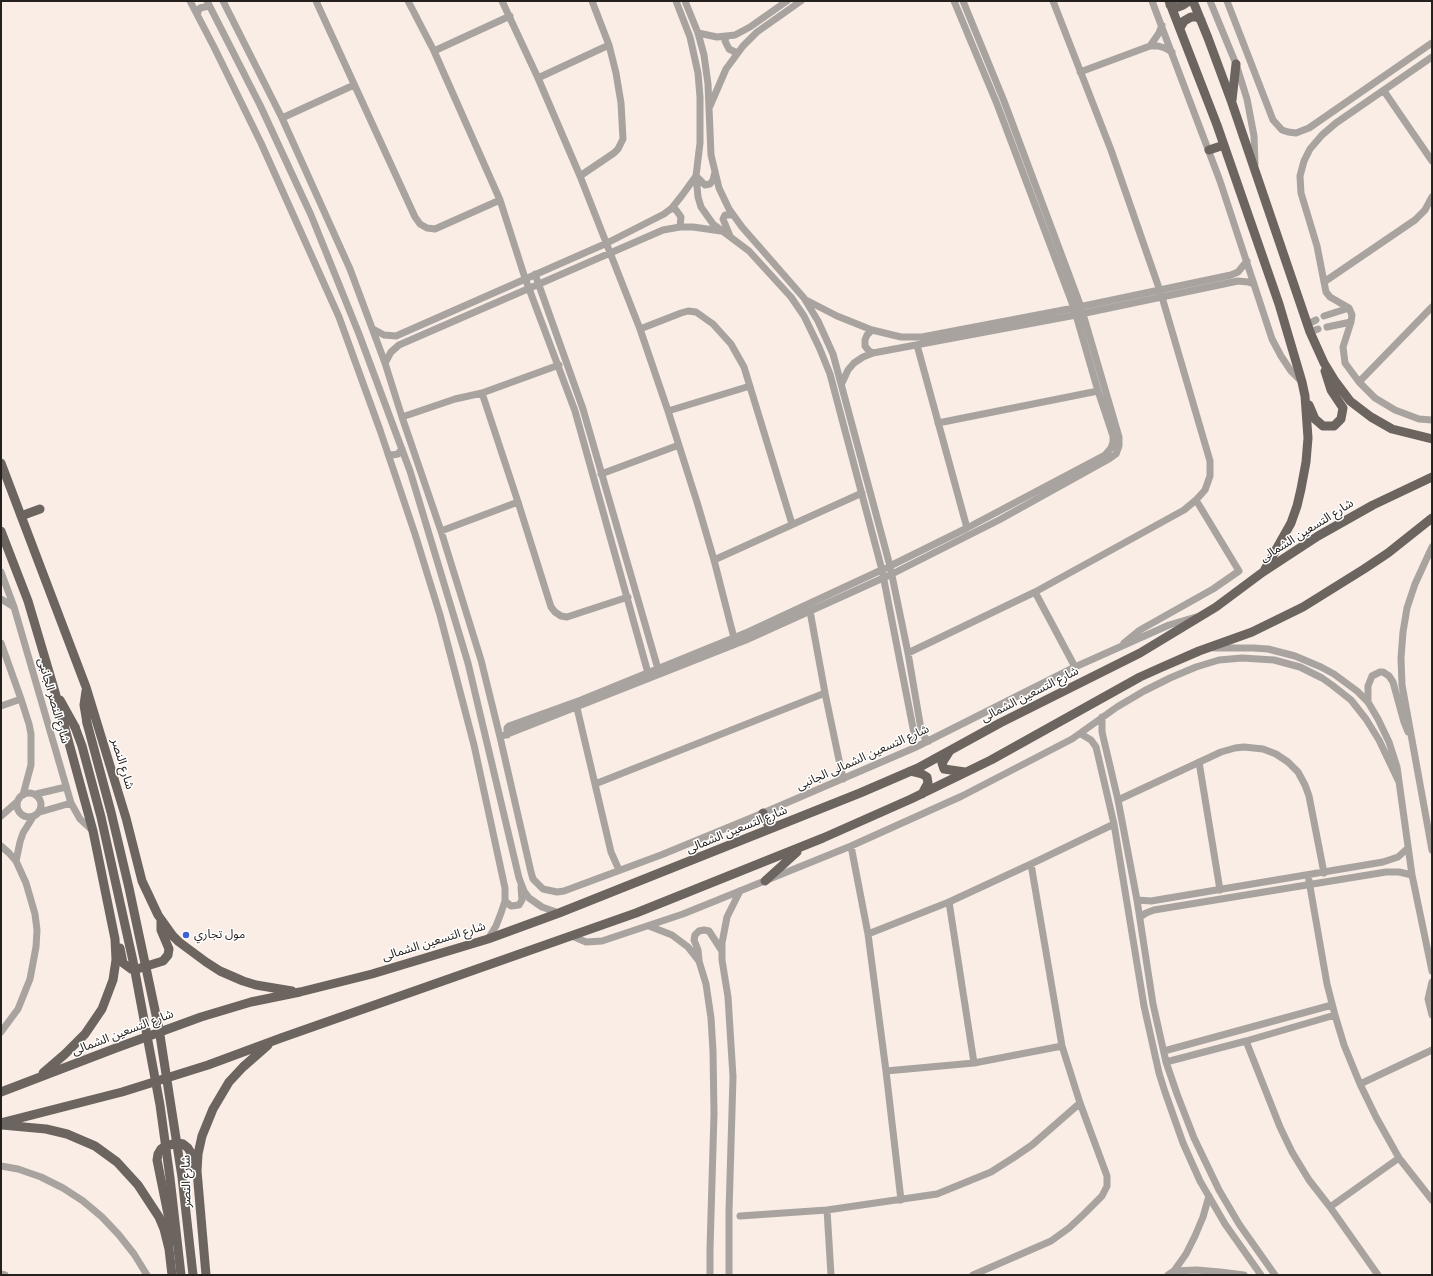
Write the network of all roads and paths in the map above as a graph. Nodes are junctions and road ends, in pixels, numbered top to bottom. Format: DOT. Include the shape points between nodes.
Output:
graph roads {
  1 [pos="190,1"];
  2 [pos="223,1"];
  3 [pos="316,1"];
  4 [pos="408,1"];
  5 [pos="502,1"];
  6 [pos="592,1"];
  7 [pos="676,1"];
  8 [pos="685,1"];
  9 [pos="787,1"];
  10 [pos="801,1"];
  11 [pos="954,1"];
  12 [pos="963,1"];
  13 [pos="1053,1"];
  14 [pos="1152,1"];
  15 [pos="1189,1"];
  16 [pos="1193,1"];
  17 [pos="1210,1"];
  18 [pos="1227,1"];
  19 [pos="1169,3"];
  20 [pos="208,4"];
  21 [pos="777,4"];
  22 [pos="197,14"];
  23 [pos="510,16"];
  24 [pos="1201,20"];
  25 [pos="1162,25"];
  26 [pos="1180,28"];
  27 [pos="698,33"];
  28 [pos="726,37"];
  29 [pos="1432,43"];
  30 [pos="609,45"];
  31 [pos="1150,46"];
  32 [pos="434,51"];
  33 [pos="1172,52"];
  34 [pos="737,53"];
  35 [pos="1432,57"];
  36 [pos="1236,64"];
  37 [pos="1080,72"];
  38 [pos="538,78"];
  39 [pos="354,85"];
  40 [pos="1384,91"];
  41 [pos="1000,103"];
  42 [pos="1232,103"];
  43 [pos="709,110"];
  44 [pos="282,118"];
  45 [pos="1224,145"];
  46 [pos="1209,150"];
  47 [pos="1432,161"];
  48 [pos="715,172"];
  49 [pos="1255,172"];
  50 [pos="580,176"];
  51 [pos="696,176"];
  52 [pos="1432,197"];
  53 [pos="500,200"];
  54 [pos="672,208"];
  55 [pos="323,209"];
  56 [pos="311,215"];
  57 [pos="733,215"];
  58 [pos="680,227"];
  59 [pos="721,231"];
  60 [pos="730,237"];
  61 [pos="607,243"];
  62 [pos="611,253"];
  63 [pos="1247,261"];
  64 [pos="535,274"];
  65 [pos="525,278"];
  66 [pos="1324,282"];
  67 [pos="539,284"];
  68 [pos="1254,284"];
  69 [pos="529,288"];
  70 [pos="1161,294"];
  71 [pos="804,298"];
  72 [pos="1432,307"];
  73 [pos="1349,308"];
  74 [pos="1079,311"];
  75 [pos="1324,316"];
  76 [pos="1352,322"];
  77 [pos="1327,327"];
  78 [pos="373,329"];
  79 [pos="640,329"];
  80 [pos="872,330"];
  81 [pos="916,345"];
  82 [pos="873,354"];
  83 [pos="385,363"];
  84 [pos="1324,363"];
  85 [pos="559,365"];
  86 [pos="1302,382"];
  87 [pos="1359,382"];
  88 [pos="842,383"];
  89 [pos="750,386"];
  90 [pos="1098,391"];
  91 [pos="482,393"];
  92 [pos="1305,396"];
  93 [pos="668,411"];
  94 [pos="402,417"];
  95 [pos="1432,420"];
  96 [pos="938,423"];
  97 [pos="1432,439"];
  98 [pos="679,445"];
  99 [pos="402,449"];
  100 [pos="388,454"];
  101 [pos="1,463"];
  102 [pos="410,471"];
  103 [pos="602,474"];
  104 [pos="396,475"];
  105 [pos="1432,477"];
  106 [pos="862,493"];
  107 [pos="1196,500"];
  108 [pos="518,502"];
  109 [pos="40,509"];
  110 [pos="21,516"];
  111 [pos="1432,518"];
  112 [pos="792,524"];
  113 [pos="967,528"];
  114 [pos="1,531"];
  115 [pos="442,531"];
  116 [pos="1432,547"];
  117 [pos="714,560"];
  118 [pos="890,566"];
  119 [pos="882,570"];
  120 [pos="1,572"];
  121 [pos="1263,572"];
  122 [pos="892,574"];
  123 [pos="884,578"];
  124 [pos="1035,592"];
  125 [pos="628,597"];
  126 [pos="1,599"];
  127 [pos="14,607"];
  128 [pos="810,611"];
  129 [pos="1204,615"];
  130 [pos="734,638"];
  131 [pos="1,643"];
  132 [pos="1122,646"];
  133 [pos="1210,647"];
  134 [pos="908,653"];
  135 [pos="697,656"];
  136 [pos="481,660"];
  137 [pos="468,663"];
  138 [pos="1075,667"];
  139 [pos="658,669"];
  140 [pos="648,673"];
  141 [pos="86,687"];
  142 [pos="55,692"];
  143 [pos="825,693"];
  144 [pos="21,699"];
  145 [pos="1368,702"];
  146 [pos="1,706"];
  147 [pos="576,708"];
  148 [pos="1102,717"];
  149 [pos="1081,734"];
  150 [pos="504,736"];
  151 [pos="1412,737"];
  152 [pos="929,741"];
  153 [pos="914,748"];
  154 [pos="950,750"];
  155 [pos="1199,762"];
  156 [pos="910,771"];
  157 [pos="967,772"];
  158 [pos="843,779"];
  159 [pos="1398,782"];
  160 [pos="595,784"];
  161 [pos="66,787"];
  162 [pos="23,794"];
  163 [pos="36,794"];
  164 [pos="922,794"];
  165 [pos="1118,800"];
  166 [pos="17,802"];
  167 [pos="71,803"];
  168 [pos="40,812"];
  169 [pos="763,813"];
  170 [pos="1,816"];
  171 [pos="33,817"];
  172 [pos="1114,824"];
  173 [pos="770,829"];
  174 [pos="93,831"];
  175 [pos="1430,831"];
  176 [pos="1,846"];
  177 [pos="851,846"];
  178 [pos="801,847"];
  179 [pos="1408,848"];
  180 [pos="1432,850"];
  181 [pos="16,861"];
  182 [pos="1031,864"];
  183 [pos="619,870"];
  184 [pos="1324,873"];
  185 [pos="1308,875"];
  186 [pos="1412,875"];
  187 [pos="519,878"];
  188 [pos="765,881"];
  189 [pos="1310,885"];
  190 [pos="1220,890"];
  191 [pos="740,891"];
  192 [pos="1137,900"];
  193 [pos="505,901"];
  194 [pos="948,902"];
  195 [pos="559,913"];
  196 [pos="1140,917"];
  197 [pos="161,920"];
  198 [pos="648,926"];
  199 [pos="113,928"];
  200 [pos="868,934"];
  201 [pos="572,936"];
  202 [pos="488,939"];
  203 [pos="722,951"];
  204 [pos="699,961"];
  205 [pos="1432,972"];
  206 [pos="1432,982"];
  207 [pos="300,992"];
  208 [pos="1332,1005"];
  209 [pos="1334,1015"];
  210 [pos="1432,1015"];
  211 [pos="1,1032"];
  212 [pos="274,1041"];
  213 [pos="1246,1041"];
  214 [pos="1062,1046"];
  215 [pos="1432,1050"];
  216 [pos="1164,1051"];
  217 [pos="1166,1062"];
  218 [pos="974,1063"];
  219 [pos="886,1071"];
  220 [pos="35,1080"];
  221 [pos="1360,1084"];
  222 [pos="1,1092"];
  223 [pos="1080,1103"];
  224 [pos="1,1124"];
  225 [pos="1194,1138"];
  226 [pos="1183,1143"];
  227 [pos="1399,1158"];
  228 [pos="1,1166"];
  229 [pos="197,1180"];
  230 [pos="1209,1196"];
  231 [pos="901,1200"];
  232 [pos="1432,1200"];
  233 [pos="1330,1207"];
  234 [pos="827,1210"];
  235 [pos="740,1216"];
  236 [pos="169,1249"];
  237 [pos="1171,1273"];
  238 [pos="1,1274"];
  239 [pos="5,1275"];
  240 [pos="147,1275"];
  241 [pos="172,1275"];
  242 [pos="181,1275"];
  243 [pos="193,1275"];
  244 [pos="206,1275"];
  245 [pos="710,1275"];
  246 [pos="729,1275"];
  247 [pos="831,1275"];
  248 [pos="973,1275"];
  249 [pos="1244,1275"];
  250 [pos="1261,1275"];
  251 [pos="1275,1275"];
  252 [pos="1378,1275"];
  1 -- 22 [label="street"];
  2 -- 44 [label="street"];
  3 -- 39 [label="street"];
  4 -- 32 [label="street"];
  5 -- 23 [label="street"];
  6 -- 30 [label="street"];
  7 -- 51 [label="street" via="692,43 698,73 700,143"];
  8 -- 27 [label="street"];
  9 -- 21 [label="street"];
  10 -- 34 [label="street" via="757,32"];
  11 -- 41 [label="street"];
  12 -- 41 [label="street"];
  13 -- 37 [label="street"];
  14 -- 25 [label="street"];
  15 -- 19 [label="main road" via="1178,7"];
  16 -- 24 [label="main road"];
  17 -- 36 [label="street"];
  18 -- 29 [label="street" via="1273,120 1282,130 1288,132 1296,133 1309,128"];
  19 -- 26 [label="main road"];
  20 -- 22 [label="street" via="200,8"];
  20 -- 56 [label="street" via="260,105"];
  21 -- 28 [label="street" via="743,32"];
  22 -- 100 [label="street" via="261,143 339,317"];
  23 -- 32 [label="street"];
  23 -- 38 [label="street"];
  24 -- 26 [label="main road" via="1191,17 1184,21"];
  24 -- 42 [label="main road"];
  25 -- 31 [label="street"];
  25 -- 33 [label="street"];
  26 -- 45 [label="main road"];
  27 -- 28 [label="street"];
  27 -- 43 [label="street" via="707,69"];
  28 -- 34 [label="street" via="729,49"];
  30 -- 38 [label="street"];
  30 -- 50 [label="street" via="621,103 623,139 614,153"];
  31 -- 33 [label="street" via="1166,48"];
  31 -- 37 [label="street"];
  32 -- 53 [label="street"];
  33 -- 46 [label="street"];
  34 -- 43 [label="street" via="722,78"];
  35 -- 40 [label="street"];
  36 -- 42 [label="main road"];
  36 -- 49 [label="street" via="1247,99 1254,136"];
  37 -- 70 [label="street" via="1111,150"];
  38 -- 50 [label="street"];
  39 -- 44 [label="street"];
  39 -- 53 [label="street" via="420,224 435,229"];
  40 -- 47 [label="street"];
  40 -- 66 [label="street" via="1322,135 1310,148 1304,161 1300,176 1302,193"];
  41 -- 74 [label="street"];
  42 -- 49 [label="main road"];
  43 -- 48 [label="street" via="711,155"];
  44 -- 55 [label="street"];
  45 -- 46 [label="main road"];
  45 -- 86 [label="main road" via="1279,304"];
  46 -- 63 [label="street"];
  48 -- 51 [label="street" via="712,183 708,185"];
  48 -- 57 [label="street"];
  49 -- 84 [label="main road" via="1313,326"];
  50 -- 61 [label="street"];
  51 -- 54 [label="street"];
  51 -- 59 [label="street" via="701,207"];
  52 -- 66 [label="street" via="1425,210 1415,220"];
  53 -- 65 [label="street"];
  54 -- 58 [label="street" via="681,217"];
  54 -- 61 [label="street"];
  55 -- 56 [label="street"];
  55 -- 78 [label="street"];
  56 -- 99 [label="street"];
  57 -- 60 [label="street" via="725,215 723,219"];
  57 -- 71 [label="street"];
  58 -- 59 [label="street"];
  58 -- 62 [label="street" via="663,230"];
  59 -- 60 [label="street"];
  60 -- 106 [label="street" via="749,251 791,297 809,326 830,374"];
  61 -- 62 [label="street"];
  61 -- 64 [label="street"];
  62 -- 67 [label="street"];
  62 -- 79 [label="street"];
  63 -- 68 [label="street"];
  63 -- 70 [label="street" via="1238,272 1231,275"];
  64 -- 65 [label="street"];
  64 -- 67 [label="street"];
  65 -- 69 [label="street"];
  65 -- 78 [label="street" via="396,336 384,335"];
  66 -- 73 [label="street" via="1328,295"];
  67 -- 69 [label="street"];
  67 -- 103 [label="street" via="583,409"];
  68 -- 70 [label="street" via="1238,281"];
  68 -- 86 [label="street" via="1280,356"];
  69 -- 83 [label="street" via="399,345 391,352"];
  69 -- 85 [label="street"];
  70 -- 74 [label="street"];
  70 -- 107 [label="street" via="1210,461 1210,476 1205,490"];
  71 -- 80 [label="street" via="837,316"];
  71 -- 88 [label="street" via="826,337"];
  72 -- 87 [label="street"];
  73 -- 75 [label="street"];
  73 -- 76 [label="street"];
  74 -- 80 [label="street" via="922,337"];
  74 -- 81 [label="street"];
  74 -- 90 [label="street"];
  74 -- 122 [label="street" via="1119,437 1116,454 999,520"];
  76 -- 77 [label="street"];
  76 -- 87 [label="street" via="1343,354 1345,363"];
  78 -- 83 [label="street"];
  79 -- 89 [label="street" via="681,313 696,312 713,324 731,344 744,367"];
  79 -- 93 [label="street"];
  80 -- 82 [label="street" via="867,335 865,346"];
  81 -- 82 [label="street"];
  81 -- 96 [label="street"];
  82 -- 88 [label="street" via="854,363"];
  83 -- 94 [label="street"];
  84 -- 92 [label="main road" via="1328,382 1343,408 1340,422 1330,427 1320,425"];
  84 -- 97 [label="main road" via="1334,381 1350,400 1371,417 1392,428"];
  85 -- 91 [label="street"];
  85 -- 125 [label="street" via="575,411"];
  86 -- 92 [label="main road"];
  87 -- 95 [label="street" via="1376,398 1395,410 1419,419"];
  88 -- 118 [label="street"];
  89 -- 93 [label="street"];
  89 -- 112 [label="street"];
  90 -- 96 [label="street"];
  90 -- 113 [label="street" via="1112,436 1110,451"];
  91 -- 94 [label="street" via="455,398"];
  91 -- 108 [label="street"];
  92 -- 121 [label="main road" via="1308,424 1306,462 1299,500 1291,523"];
  93 -- 98 [label="street"];
  94 -- 115 [label="street"];
  96 -- 113 [label="street"];
  98 -- 103 [label="street"];
  98 -- 117 [label="street"];
  99 -- 100 [label="street" via="398,454"];
  99 -- 102 [label="street"];
  100 -- 104 [label="street"];
  101 -- 110 [label="main road, شارع النصر"];
  102 -- 104 [label="street" via="403,469"];
  102 -- 137 [label="street"];
  103 -- 139 [label="street"];
  104 -- 193 [label="street" via="440,616 474,745"];
  105 -- 121 [label="main road, شارع التسعين الشمالى" via="1333,527"];
  106 -- 112 [label="street"];
  106 -- 119 [label="street"];
  107 -- 124 [label="street" via="1184,510"];
  107 -- 132 [label="street" via="1239,571 1213,589 1140,630"];
  108 -- 115 [label="street"];
  108 -- 125 [label="street" via="551,607 555,612 561,616 573,616"];
  109 -- 110 [label="main road"];
  110 -- 141 [label="main road, شارع النصر"];
  111 -- 133 [label="main road" via="1388,552 1316,600 1268,625"];
  112 -- 117 [label="street"];
  113 -- 118 [label="street"];
  114 -- 142 [label="main road" via="28,601"];
  115 -- 136 [label="street"];
  116 -- 151 [label="street" via="1411,596 1402,632 1401,672"];
  117 -- 130 [label="street"];
  118 -- 119 [label="street"];
  118 -- 122 [label="street"];
  119 -- 123 [label="street"];
  119 -- 130 [label="street"];
  120 -- 127 [label="street, شارع النصر الجانبى"];
  121 -- 129 [label="main road, شارع التسعين الشمالى"];
  122 -- 123 [label="street"];
  122 -- 134 [label="street"];
  123 -- 128 [label="street"];
  123 -- 153 [label="street" via="914,733"];
  124 -- 134 [label="street"];
  124 -- 138 [label="street"];
  125 -- 140 [label="street"];
  126 -- 127 [label="street"];
  127 -- 161 [label="street, شارع النصر الجانبى"];
  128 -- 135 [label="street" via="746,640"];
  128 -- 143 [label="street"];
  129 -- 132 [label="street, شارع التسعين الشمالى الجانبى" via="1176,623"];
  129 -- 154 [label="main road, شارع التسعين الشمالى" via="1124,661"];
  130 -- 135 [label="street"];
  131 -- 144 [label="street"];
  132 -- 138 [label="street, شارع التسعين الشمالى الجانبى"];
  133 -- 145 [label="street" via="1268,649 1295,656 1334,674"];
  133 -- 157 [label="main road" via="1140,677"];
  134 -- 152 [label="street" via="921,729"];
  135 -- 139 [label="street"];
  135 -- 147 [label="street"];
  136 -- 137 [label="street"];
  136 -- 150 [label="street"];
  137 -- 187 [label="street"];
  138 -- 152 [label="street, شارع التسعين الشمالى الجانبى"];
  139 -- 140 [label="street"];
  140 -- 150 [label="street" via="509,726"];
  141 -- 197 [label="main road, شارع النصر" via="126,818 142,881"];
  141 -- 243 [label="main road, bridge" via="84,705 87,723 129,888 159,1029 182,1177"];
  142 -- 174 [label="main road"];
  142 -- 242 [label="main road, bridge" via="66,709 82,746 134,961 160,1105"];
  143 -- 158 [label="street"];
  143 -- 160 [label="street"];
  144 -- 146 [label="street"];
  144 -- 162 [label="street" via="32,744 31,765"];
  145 -- 151 [label="street" via="1368,686 1372,676 1383,672 1390,676 1404,722"];
  145 -- 159 [label="street" via="1389,742 1397,767"];
  147 -- 150 [label="street"];
  147 -- 160 [label="street"];
  148 -- 149 [label="street"];
  148 -- 159 [label="street" via="1144,691 1196,667 1230,658 1254,658 1288,663 1311,672 1332,685 1363,714 1373,729"];
  148 -- 165 [label="street" via="1102,732"];
  149 -- 172 [label="street" via="1091,740 1096,747"];
  149 -- 177 [label="street" via="962,796"];
  150 -- 183 [label="street, شارع التسعين الشمالى الجانبى" via="531,872 538,884 543,889 564,892"];
  151 -- 175 [label="street"];
  152 -- 153 [label="street, شارع التسعين الشمالى الجانبى"];
  153 -- 158 [label="street, شارع التسعين الشمالى الجانبى"];
  154 -- 156 [label="main road, شارع التسعين الشمالى"];
  154 -- 157 [label="main road" via="942,764 943,768"];
  155 -- 165 [label="street"];
  155 -- 184 [label="street" via="1221,752 1244,747 1263,749 1288,762 1298,772 1309,796"];
  155 -- 190 [label="street"];
  156 -- 164 [label="main road" via="927,777 928,783"];
  156 -- 173 [label="main road, شارع التسعين الشمالى" via="860,794"];
  157 -- 164 [label="main road"];
  158 -- 169 [label="street, شارع التسعين الشمالى الجانبى"];
  159 -- 179 [label="street"];
  160 -- 183 [label="street" via="611,852"];
  161 -- 163 [label="street"];
  161 -- 167 [label="street, شارع النصر الجانبى"];
  162 -- 163 [label="street"];
  162 -- 166 [label="street"];
  163 -- 168 [label="street" via="42,803"];
  164 -- 178 [label="main road"];
  165 -- 192 [label="street"];
  166 -- 170 [label="street"];
  166 -- 171 [label="street" via="19,812 23,816"];
  167 -- 168 [label="street"];
  167 -- 174 [label="street, شارع النصر الجانبى" via="80,819"];
  168 -- 171 [label="street"];
  169 -- 173 [label="main road"];
  169 -- 183 [label="street, شارع التسعين الشمالى الجانبى"];
  171 -- 181 [label="street" via="23,833"];
  172 -- 182 [label="street"];
  172 -- 226 [label="street" via="1144,1006 1159,1073"];
  173 -- 195 [label="main road, شارع التسعين الشمالى"];
  174 -- 199 [label="main road"];
  175 -- 180 [label="street"];
  176 -- 181 [label="street"];
  177 -- 188 [label="street"];
  177 -- 200 [label="street"];
  178 -- 188 [label="main road"];
  178 -- 201 [label="main road"];
  179 -- 184 [label="street" via="1392,860"];
  179 -- 186 [label="street"];
  181 -- 211 [label="street" via="32,898 36,947 32,974 25,994 18,1009"];
  182 -- 194 [label="street"];
  182 -- 214 [label="street"];
  184 -- 185 [label="street"];
  185 -- 189 [label="street"];
  185 -- 190 [label="street"];
  186 -- 189 [label="street" via="1386,872"];
  186 -- 205 [label="street"];
  187 -- 193 [label="street" via="521,903 514,907"];
  187 -- 195 [label="street" via="529,898 542,907"];
  188 -- 191 [label="street"];
  189 -- 196 [label="street" via="1154,910"];
  189 -- 208 [label="street" via="1320,952"];
  190 -- 192 [label="street" via="1152,901"];
  191 -- 198 [label="street"];
  191 -- 203 [label="street" via="727,917 722,934"];
  192 -- 196 [label="street"];
  193 -- 202 [label="street"];
  194 -- 200 [label="street"];
  194 -- 218 [label="street"];
  195 -- 202 [label="main road, شارع التسعين الشمالى"];
  196 -- 216 [label="street" via="1153,1004"];
  197 -- 199 [label="main road" via="160,930 169,945 168,955 160,962 137,969 123,963 118,936"];
  197 -- 207 [label="main road, شارع النصر" via="172,936 220,971 256,985"];
  198 -- 201 [label="street" via="602,941 586,942"];
  198 -- 204 [label="street" via="680,940"];
  199 -- 220 [label="main road" via="115,970 102,1009 86,1034"];
  200 -- 219 [label="street"];
  201 -- 212 [label="main road"];
  202 -- 207 [label="main road, شارع التسعين الشمالى"];
  203 -- 204 [label="street" via="710,933 699,931 694,940"];
  203 -- 246 [label="street" via="733,1077"];
  204 -- 245 [label="street" via="706,984 713,1051"];
  206 -- 210 [label="street" via="1428,999"];
  207 -- 220 [label="main road, شارع التسعين الشمالى" via="251,1002 187,1021"];
  208 -- 209 [label="street"];
  208 -- 216 [label="street"];
  209 -- 213 [label="street"];
  209 -- 221 [label="street"];
  212 -- 224 [label="main road" via="166,1079"];
  212 -- 229 [label="main road, شارع النصر" via="243,1067 229,1082 218,1100 200,1140"];
  213 -- 217 [label="street"];
  213 -- 233 [label="street" via="1292,1152"];
  214 -- 218 [label="street"];
  214 -- 223 [label="street"];
  215 -- 221 [label="street"];
  216 -- 217 [label="street"];
  217 -- 225 [label="street"];
  218 -- 219 [label="street"];
  219 -- 231 [label="street"];
  220 -- 222 [label="main road, شارع التسعين الشمالى"];
  221 -- 227 [label="street"];
  223 -- 231 [label="street" via="1032,1145 991,1172 937,1194"];
  223 -- 248 [label="street" via="1107,1176 1105,1191 1069,1228 1051,1241"];
  224 -- 236 [label="main road" via="57,1131 78,1138 117,1162 146,1195 164,1229"];
  225 -- 226 [label="street"];
  225 -- 251 [label="street" via="1218,1190"];
  226 -- 230 [label="street"];
  227 -- 232 [label="street"];
  227 -- 233 [label="street"];
  228 -- 240 [label="street" via="41,1177 83,1201 119,1235"];
  229 -- 236 [label="main road" via="188,1148 178,1143 161,1149 158,1160 172,1235"];
  229 -- 244 [label="main road, شارع النصر"];
  230 -- 237 [label="street" via="1195,1236 1186,1254"];
  230 -- 250 [label="street" via="1225,1224"];
  231 -- 234 [label="street"];
  233 -- 252 [label="street"];
  234 -- 235 [label="street"];
  234 -- 247 [label="street"];
  236 -- 241 [label="main road"];
  237 -- 249 [label="street" via="1220,1272"];
  238 -- 239 [label="street"];
}
